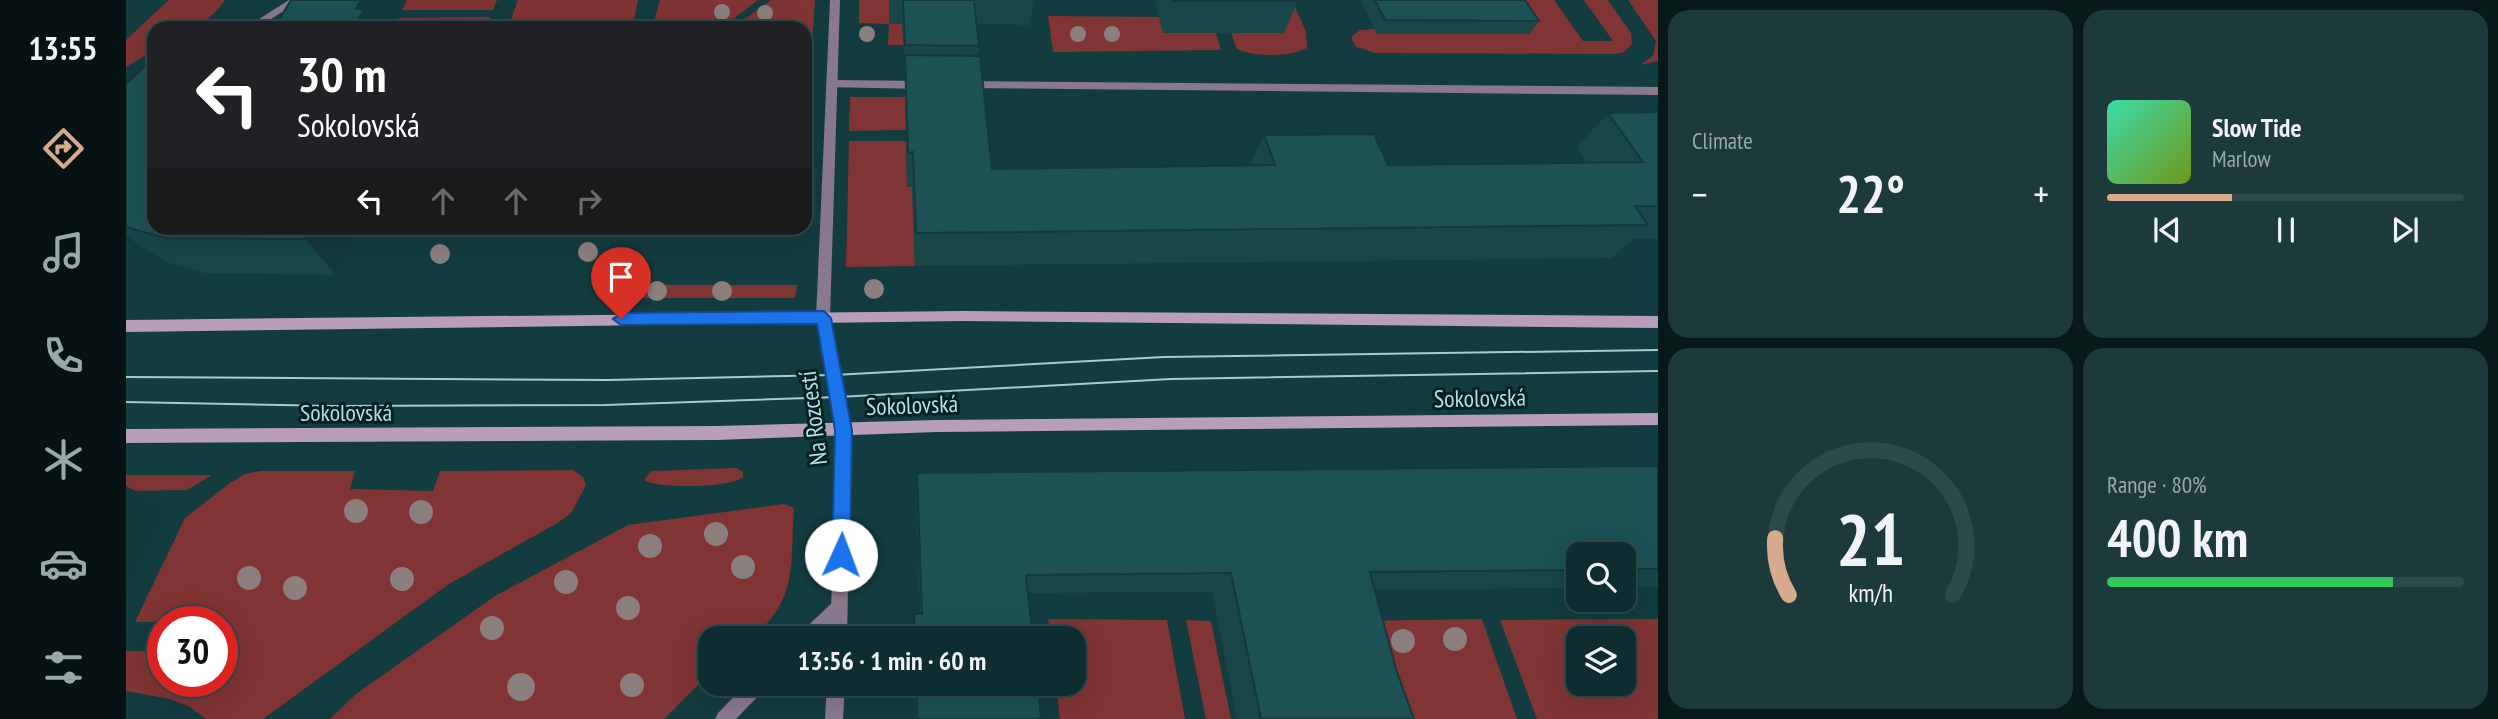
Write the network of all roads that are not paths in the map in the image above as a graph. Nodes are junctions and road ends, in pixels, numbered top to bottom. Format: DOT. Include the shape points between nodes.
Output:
graph roads {
  1 [pos="296,0"];
  2 [pos="835,0"];
  3 [pos="262,21"];
  4 [pos="832,84"];
  5 [pos="937,85"];
  6 [pos="950,85"];
  7 [pos="1658,91"];
  8 [pos="824,318"];
  9 [pos="1658,322"];
  10 [pos="126,326"];
  11 [pos="1658,419"];
  12 [pos="844,430"];
  13 [pos="126,436"];
  14 [pos="839,608"];
  15 [pos="820,626"];
  16 [pos="838,626"];
  17 [pos="746,696"];
  18 [pos="835,696"];
  19 [pos="724,719"];
  20 [pos="834,719"];
  1 -- 3 [label="street"];
  2 -- 4 [label="street, Na Rozcestí"];
  4 -- 5 [label="street"];
  4 -- 8 [label="street, Na Rozcestí"];
  6 -- 7 [label="street"];
  8 -- 9 [label="main road"];
  8 -- 10 [label="main road"];
  8 -- 12 [label="street, Na Rozcestí"];
  11 -- 12 [label="main road, Sokolovská"];
  12 -- 13 [label="main road, Sokolovská"];
  12 -- 14 [label="street, Na Rozcestí"];
  14 -- 15 [label="street"];
  14 -- 16 [label="street, Na Rozcestí"];
  17 -- 19 [label="street"];
  18 -- 20 [label="street"];
}
